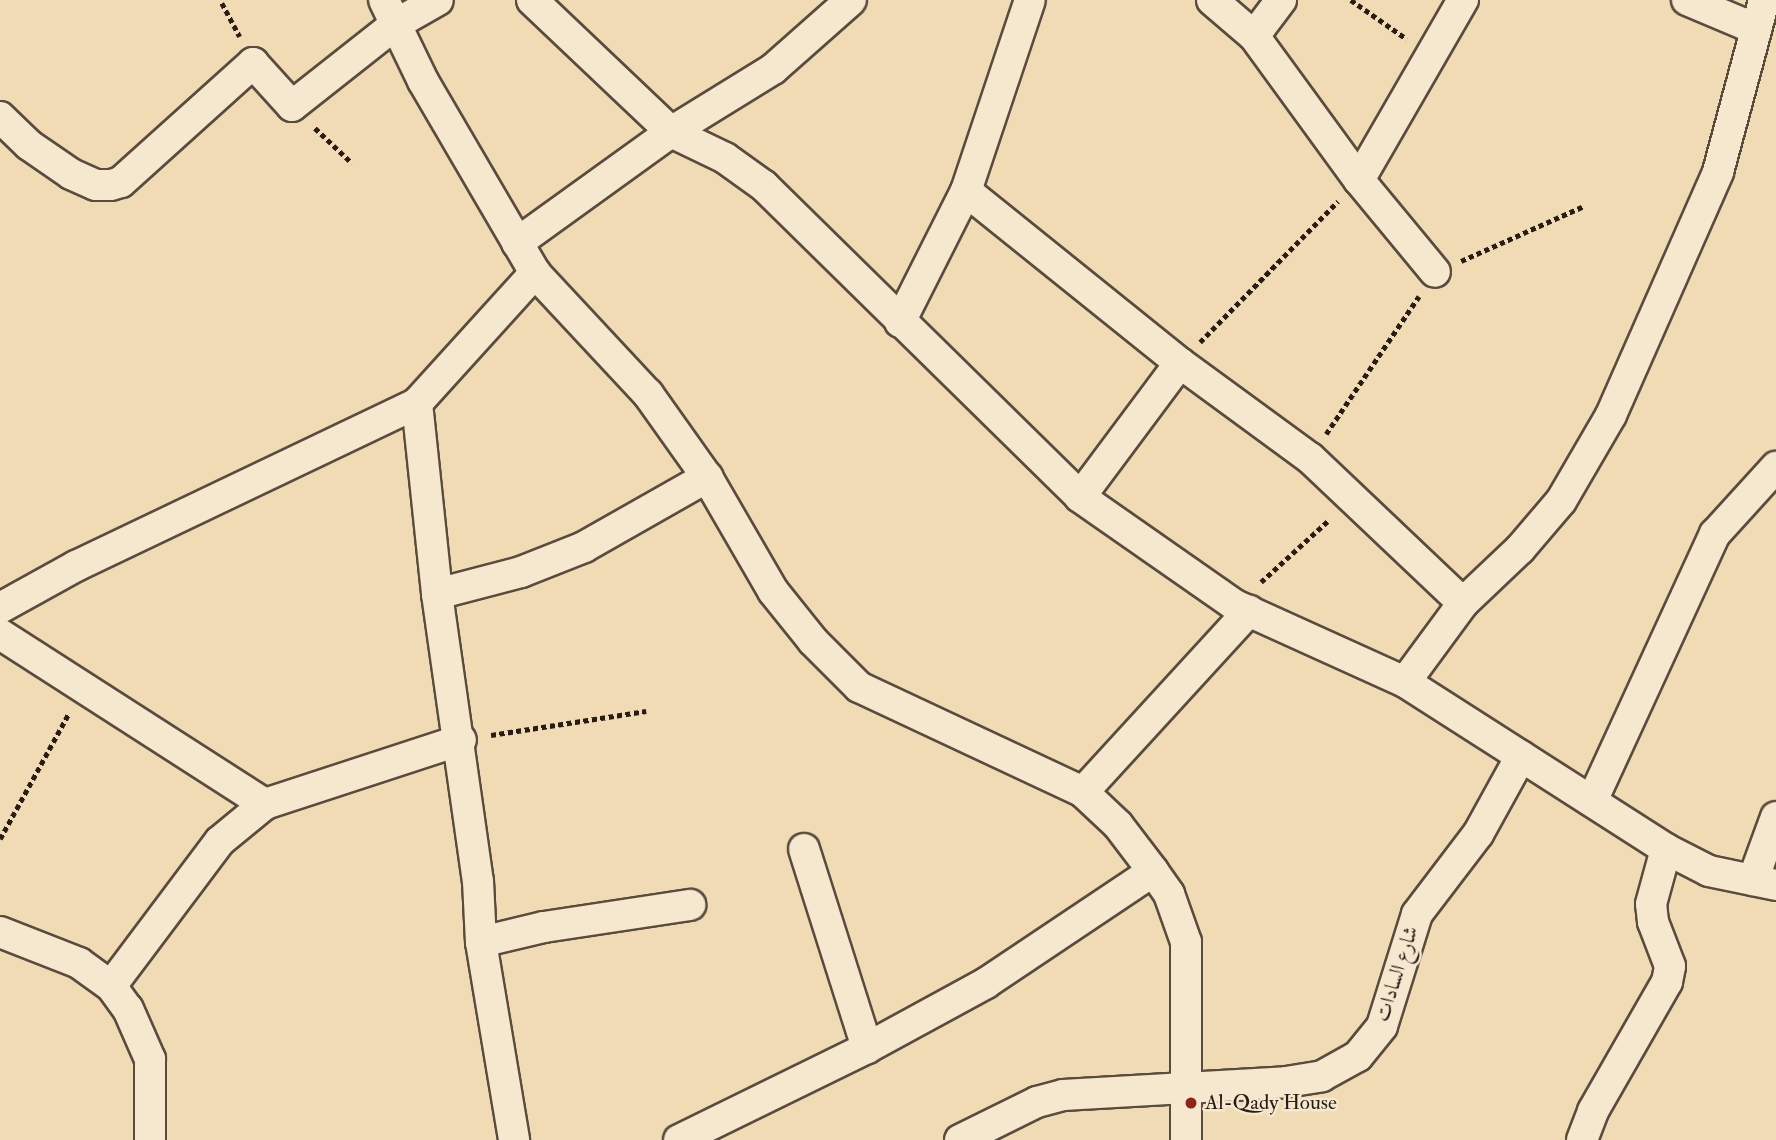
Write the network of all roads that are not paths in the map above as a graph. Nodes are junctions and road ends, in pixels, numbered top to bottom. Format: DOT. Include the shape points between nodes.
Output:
graph roads {
  1 [pos="438,0"];
  2 [pos="532,0"];
  3 [pos="851,0"];
  4 [pos="1030,0"];
  5 [pos="1212,0"];
  6 [pos="1281,0"];
  7 [pos="1463,0"];
  8 [pos="1687,0"];
  9 [pos="1764,0"];
  10 [pos="390,12"];
  11 [pos="1756,29"];
  12 [pos="1254,36"];
  13 [pos="0,117"];
  14 [pos="671,132"];
  15 [pos="1359,180"];
  16 [pos="966,191"];
  17 [pos="517,243"];
  18 [pos="535,272"];
  19 [pos="1434,272"];
  20 [pos="900,322"];
  21 [pos="1180,363"];
  22 [pos="417,404"];
  23 [pos="1773,474"];
  24 [pos="707,477"];
  25 [pos="1080,497"];
  26 [pos="437,594"];
  27 [pos="1463,603"];
  28 [pos="0,608"];
  29 [pos="1242,608"];
  30 [pos="0,634"];
  31 [pos="1405,682"];
  32 [pos="461,740"];
  33 [pos="1521,756"];
  34 [pos="1083,792"];
  35 [pos="1592,801"];
  36 [pos="265,804"];
  37 [pos="1776,817"];
  38 [pos="803,849"];
  39 [pos="1666,849"];
  40 [pos="1153,871"];
  41 [pos="1764,882"];
  42 [pos="690,905"];
  43 [pos="0,932"];
  44 [pos="481,943"];
  45 [pos="111,986"];
  46 [pos="867,1048"];
  47 [pos="1185,1086"];
  48 [pos="696,1136"];
  49 [pos="150,1140"];
  50 [pos="514,1140"];
  51 [pos="960,1140"];
  52 [pos="1186,1140"];
  53 [pos="1582,1140"];
  1 -- 10 [label="street"];
  2 -- 14 [label="street"];
  3 -- 14 [label="street" via="773,69"];
  4 -- 16 [label="street"];
  5 -- 12 [label="street"];
  6 -- 12 [label="street"];
  7 -- 15 [label="street"];
  8 -- 11 [label="street"];
  9 -- 11 [label="street"];
  10 -- 13 [label="street" via="292,106 253,62 121,182 111,185 96,185 71,174 29,145"];
  10 -- 17 [label="street"];
  11 -- 27 [label="street" via="1718,172 1611,415 1561,501 1520,549"];
  12 -- 15 [label="street"];
  14 -- 17 [label="street"];
  14 -- 20 [label="street" via="724,158 764,186"];
  15 -- 19 [label="street"];
  16 -- 20 [label="street"];
  16 -- 21 [label="street"];
  17 -- 18 [label="street"];
  18 -- 22 [label="street"];
  18 -- 24 [label="street" via="648,394"];
  20 -- 25 [label="street"];
  21 -- 25 [label="street"];
  21 -- 27 [label="street" via="1310,458"];
  22 -- 26 [label="street"];
  22 -- 28 [label="street" via="76,566"];
  23 -- 35 [label="street" via="1715,534"];
  24 -- 26 [label="street" via="584,547 521,572"];
  24 -- 34 [label="street" via="773,591 846,678"];
  25 -- 29 [label="street"];
  26 -- 32 [label="street"];
  27 -- 31 [label="street"];
  29 -- 31 [label="street"];
  29 -- 34 [label="street"];
  30 -- 36 [label="street"];
  31 -- 33 [label="street"];
  32 -- 36 [label="street"];
  32 -- 44 [label="street"];
  33 -- 35 [label="street"];
  33 -- 47 [label="street, شارع السادات" via="1478,834 1417,914 1382,1026 1357,1056 1310,1078"];
  34 -- 40 [label="street" via="1118,825"];
  35 -- 39 [label="street"];
  36 -- 45 [label="street" via="220,841"];
  37 -- 41 [label="street"];
  38 -- 46 [label="street"];
  39 -- 41 [label="street" via="1709,871"];
  39 -- 53 [label="street" via="1651,904 1670,967 1667,982 1593,1111"];
  40 -- 46 [label="street" via="986,983"];
  40 -- 47 [label="street" via="1169,894 1186,942"];
  42 -- 44 [label="street" via="544,927"];
  43 -- 45 [label="street" via="79,963"];
  44 -- 50 [label="street"];
  45 -- 49 [label="street" via="142,1032 150,1059"];
  46 -- 48 [label="street"];
  47 -- 51 [label="street, شارع السادات" via="1063,1095 1037,1102"];
  47 -- 52 [label="street"];
}
